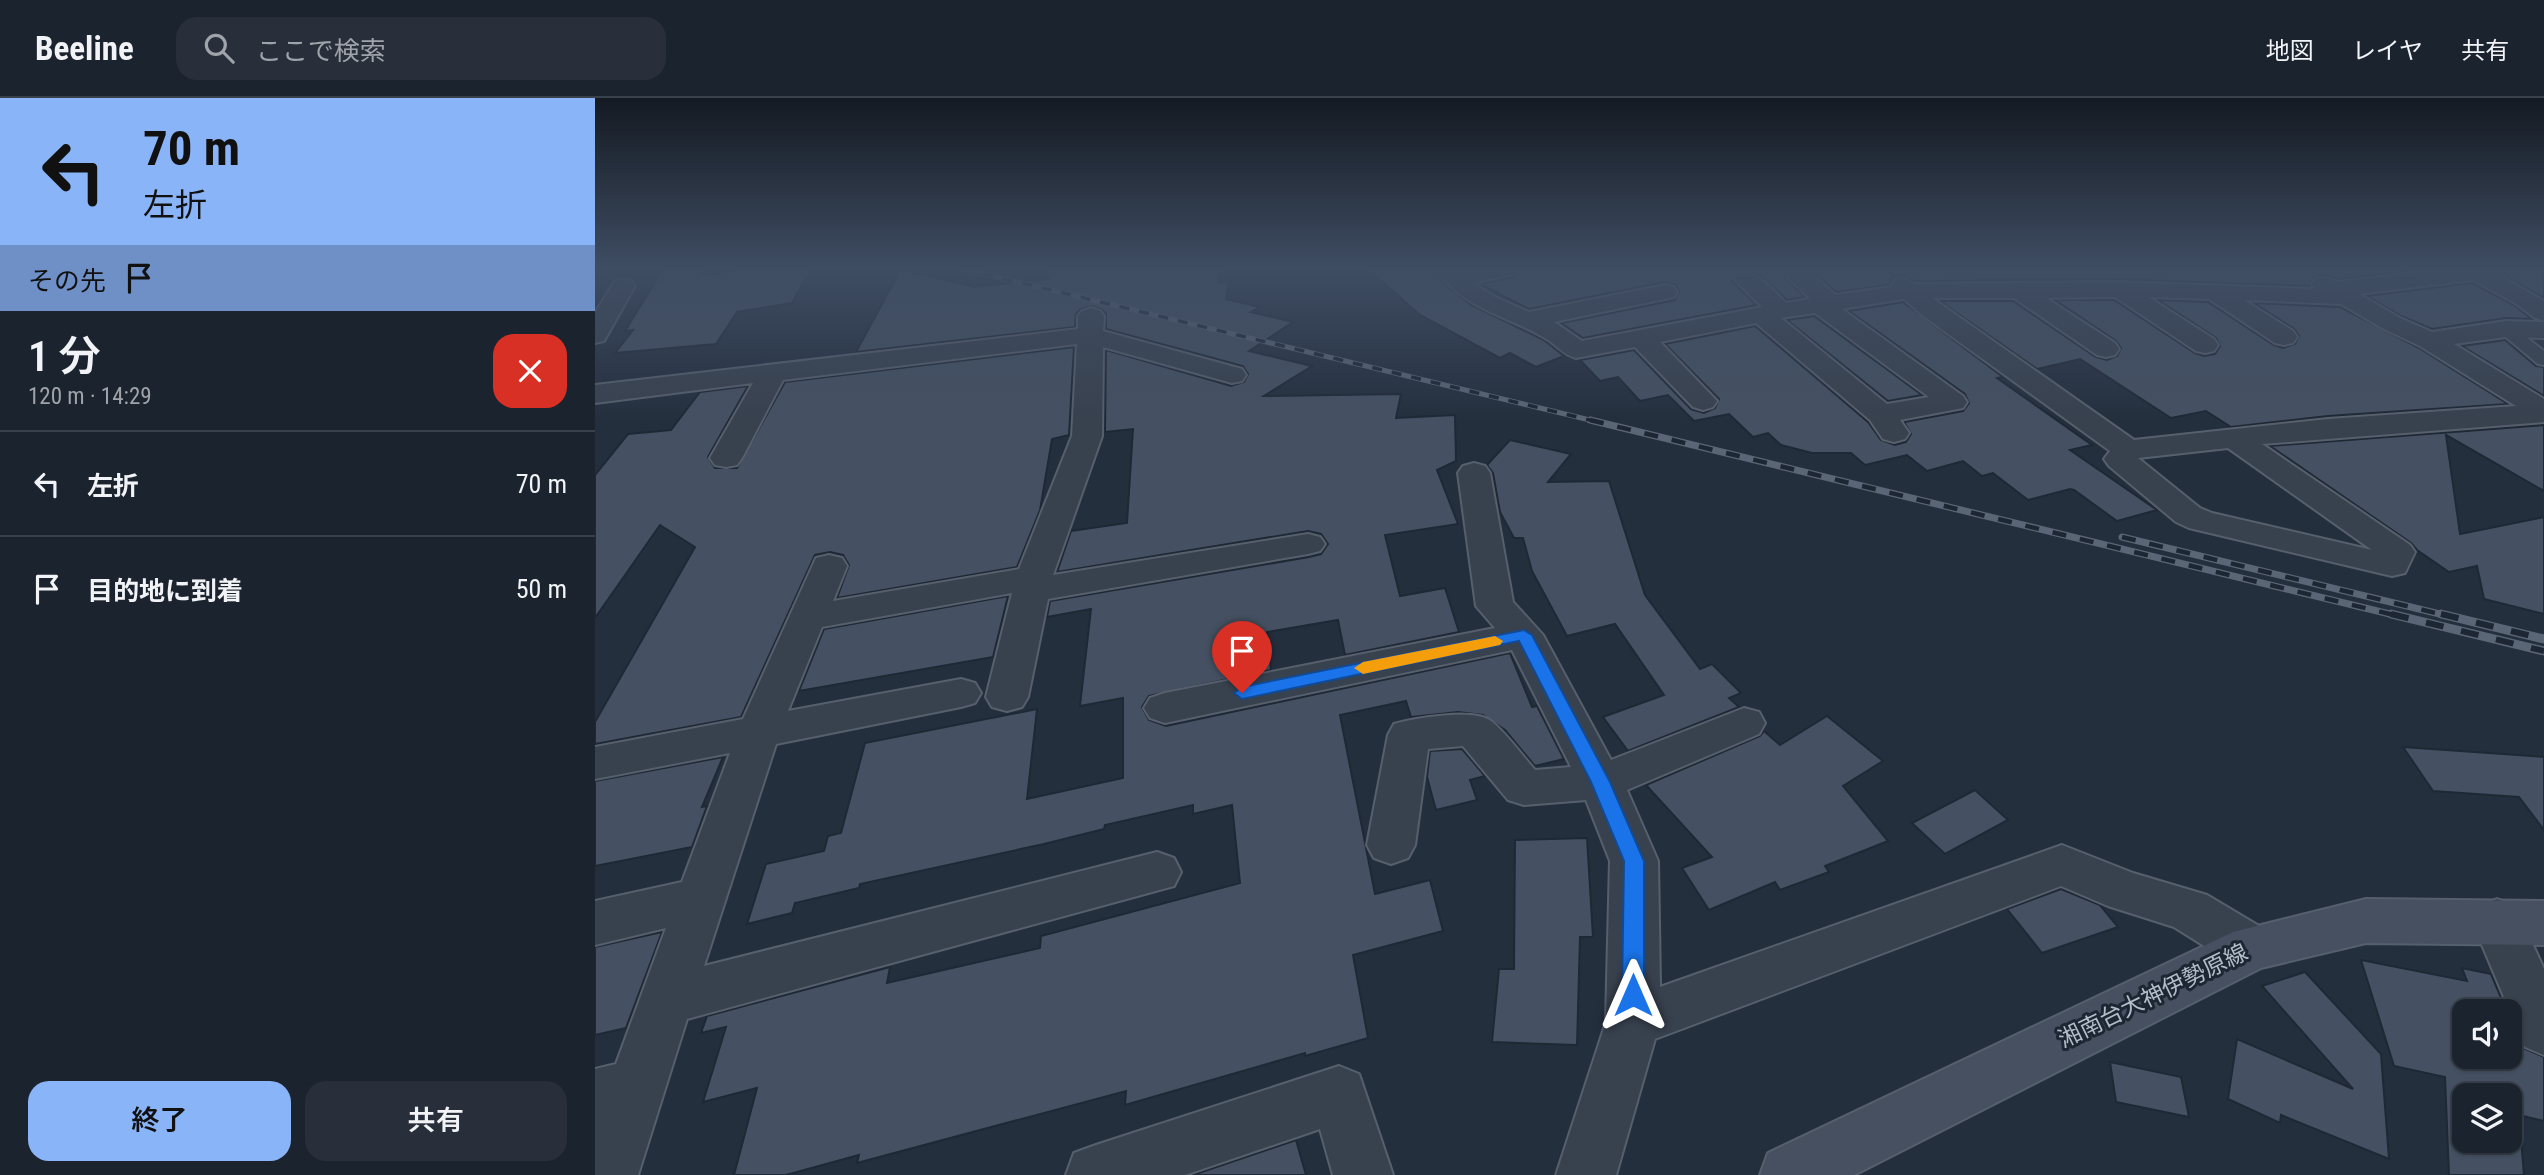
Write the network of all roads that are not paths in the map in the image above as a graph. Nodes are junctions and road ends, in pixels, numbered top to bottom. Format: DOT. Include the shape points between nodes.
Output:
graph roads {
  1 [pos="604,319"];
  2 [pos="1738,319"];
  3 [pos="1778,319"];
  4 [pos="1844,319"];
  5 [pos="1944,319"];
  6 [pos="2061,319"];
  7 [pos="2165,319"];
  8 [pos="2257,319"];
  9 [pos="2388,319"];
  10 [pos="1525,320"];
  11 [pos="1091,325"];
  12 [pos="2506,329"];
  13 [pos="2544,330"];
  14 [pos="595,335"];
  15 [pos="2284,337"];
  16 [pos="1641,338"];
  17 [pos="2429,340"];
  18 [pos="2205,345"];
  19 [pos="2106,349"];
  20 [pos="2544,360"];
  21 [pos="773,373"];
  22 [pos="1232,375"];
  23 [pos="595,394"];
  24 [pos="1703,401"];
  25 [pos="2544,412"];
  26 [pos="2236,440"];
  27 [pos="2128,450"];
  28 [pos="726,458"];
  29 [pos="1474,473"];
  30 [pos="1308,544"];
  31 [pos="829,566"];
  32 [pos="1033,584"];
  33 [pos="808,617"];
  34 [pos="1524,635"];
  35 [pos="961,694"];
  36 [pos="1007,697"];
  37 [pos="1165,708"];
  38 [pos="1744,723"];
  39 [pos="759,731"];
  40 [pos="595,763"];
  41 [pos="1601,782"];
  42 [pos="1391,845"];
  43 [pos="1157,872"];
  44 [pos="702,899"];
  45 [pos="2521,922"];
  46 [pos="595,923"];
  47 [pos="2251,947"];
  48 [pos="666,1000"];
  49 [pos="1633,1022"];
  50 [pos="2544,1029"];
  51 [pos="615,1092"];
  52 [pos="608,1175"];
  53 [pos="1096,1175"];
  54 [pos="1363,1175"];
  55 [pos="1586,1175"];
  56 [pos="1790,1175"];
  1 -- 14 [label="street"];
  2 -- 16 [label="street"];
  3 -- 4 [label="street" via="1887,424 1953,402"];
  5 -- 27 [label="street"];
  6 -- 19 [label="street"];
  7 -- 18 [label="street"];
  8 -- 15 [label="street"];
  9 -- 17 [label="street"];
  10 -- 16 [label="street" via="1576,350"];
  11 -- 21 [label="street"];
  11 -- 22 [label="street"];
  11 -- 32 [label="street" via="1087,436"];
  12 -- 13 [label="street"];
  12 -- 17 [label="street"];
  12 -- 20 [label="lane"];
  16 -- 24 [label="street"];
  17 -- 25 [label="street"];
  21 -- 23 [label="street"];
  21 -- 28 [label="street"];
  25 -- 26 [label="street" via="2328,428"];
  26 -- 27 [label="street"];
  26 -- 27 [label="street" via="2397,552 2392,565 2201,521 2120,459"];
  29 -- 34 [label="street" via="1495,606"];
  30 -- 32 [label="street"];
  31 -- 33 [label="street"];
  32 -- 33 [label="street"];
  32 -- 36 [label="street"];
  33 -- 39 [label="street"];
  34 -- 37 [label="street"];
  34 -- 41 [label="street"];
  35 -- 39 [label="street"];
  38 -- 41 [label="street"];
  39 -- 40 [label="street"];
  39 -- 44 [label="street"];
  41 -- 42 [label="street" via="1524,788 1474,730 1409,735"];
  41 -- 49 [label="street" via="1634,861"];
  43 -- 48 [label="street"];
  44 -- 46 [label="street"];
  44 -- 48 [label="street"];
  45 -- 47 [label="main road, 湘南台大神伊勢原線" via="2366,921"];
  45 -- 50 [label="street"];
  47 -- 49 [label="street" via="2189,910 2062,865"];
  47 -- 56 [label="main road, 湘南台大神伊勢原線"];
  48 -- 51 [label="street"];
  49 -- 55 [label="street"];
  51 -- 52 [label="street"];
  53 -- 54 [label="street" via="1339,1094"];
}
